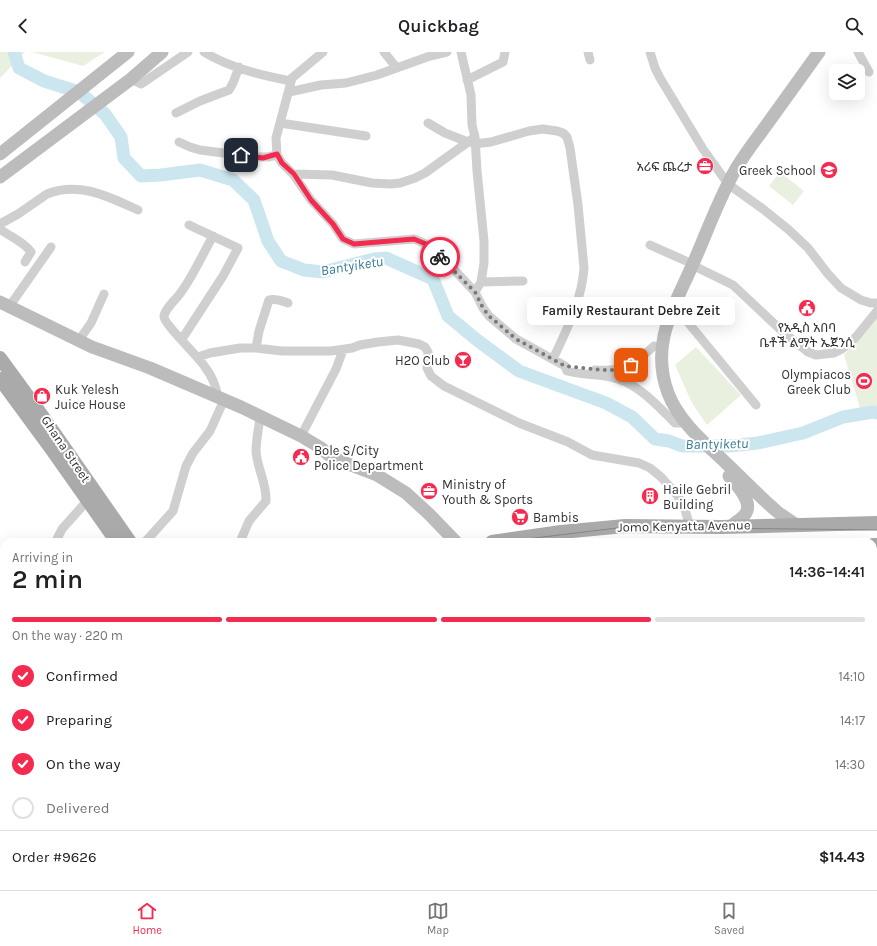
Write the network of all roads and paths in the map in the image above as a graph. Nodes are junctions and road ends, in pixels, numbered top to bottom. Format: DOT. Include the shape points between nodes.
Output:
graph roads {
  1 [pos="128,52"];
  2 [pos="162,52"];
  3 [pos="188,52"];
  4 [pos="204,52"];
  5 [pos="323,52"];
  6 [pos="384,52"];
  7 [pos="447,52"];
  8 [pos="461,52"];
  9 [pos="505,52"];
  10 [pos="650,52"];
  11 [pos="810,52"];
  12 [pos="820,52"];
  13 [pos="858,52"];
  14 [pos="239,67"];
  15 [pos="396,67"];
  16 [pos="869,72"];
  17 [pos="131,80"];
  18 [pos="467,80"];
  19 [pos="291,81"];
  20 [pos="289,92"];
  21 [pos="176,114"];
  22 [pos="280,123"];
  23 [pos="428,123"];
  24 [pos="64,128"];
  25 [pos="27,133"];
  26 [pos="366,136"];
  27 [pos="472,141"];
  28 [pos="179,142"];
  29 [pos="0,154"];
  30 [pos="277,154"];
  31 [pos="294,174"];
  32 [pos="0,177"];
  33 [pos="725,180"];
  34 [pos="138,210"];
  35 [pos="0,224"];
  36 [pos="190,225"];
  37 [pos="0,229"];
  38 [pos="213,236"];
  39 [pos="650,245"];
  40 [pos="51,247"];
  41 [pos="25,262"];
  42 [pos="689,263"];
  43 [pos="524,281"];
  44 [pos="481,282"];
  45 [pos="475,292"];
  46 [pos="104,294"];
  47 [pos="288,303"];
  48 [pos="877,303"];
  49 [pos="5,304"];
  50 [pos="673,307"];
  51 [pos="877,311"];
  52 [pos="182,339"];
  53 [pos="79,340"];
  54 [pos="654,346"];
  55 [pos="256,348"];
  56 [pos="343,350"];
  57 [pos="198,357"];
  58 [pos="0,358"];
  59 [pos="553,359"];
  60 [pos="565,366"];
  61 [pos="0,379"];
  62 [pos="221,399"];
  63 [pos="756,405"];
  64 [pos="260,416"];
  65 [pos="680,423"];
  66 [pos="301,436"];
  67 [pos="726,468"];
  68 [pos="87,501"];
  69 [pos="877,522"];
  70 [pos="795,524"];
  71 [pos="731,526"];
  72 [pos="690,527"];
  73 [pos="57,538"];
  74 [pos="114,538"];
  75 [pos="127,538"];
  76 [pos="149,538"];
  77 [pos="242,538"];
  78 [pos="452,538"];
  79 [pos="520,538"];
  1 -- 25 [label="main road"];
  2 -- 17 [label="main road"];
  3 -- 17 [label="street" via="141,84"];
  4 -- 14 [label="street"];
  5 -- 19 [label="street"];
  6 -- 15 [label="street"];
  7 -- 15 [label="street"];
  8 -- 18 [label="street"];
  9 -- 18 [label="street" via="503,62"];
  10 -- 33 [label="street" via="660,78"];
  11 -- 33 [label="main road" via="739,149"];
  12 -- 33 [label="main road"];
  13 -- 16 [label="street"];
  14 -- 19 [label="street"];
  14 -- 21 [label="street" via="229,90"];
  15 -- 20 [label="street" via="346,83 321,84"];
  17 -- 24 [label="main road"];
  18 -- 27 [label="street" via="471,95"];
  19 -- 20 [label="street"];
  20 -- 22 [label="street"];
  22 -- 26 [label="street"];
  22 -- 30 [label="street" via="276,138"];
  23 -- 27 [label="street" via="445,133"];
  24 -- 25 [label="main road"];
  24 -- 32 [label="main road"];
  25 -- 29 [label="main road"];
  27 -- 31 [label="street" via="425,173 400,183 372,183 332,175"];
  27 -- 44 [label="street" via="484,241"];
  27 -- 59 [label="street" via="491,142 543,129 557,131 567,137 578,205 584,268 576,305"];
  28 -- 30 [label="street" via="200,150 255,157"];
  30 -- 31 [label="street" via="282,163"];
  31 -- 45 [label="street" via="311,200 343,239 354,244 420,240"];
  33 -- 42 [label="main road" via="710,200"];
  33 -- 48 [label="street" via="789,230 808,248 841,288 861,300"];
  34 -- 35 [label="street" via="106,195 78,189 47,194"];
  36 -- 38 [label="street"];
  37 -- 41 [label="street" via="29,249 31,252"];
  38 -- 52 [label="street" via="184,288 164,317 166,323"];
  38 -- 52 [label="street" via="238,248"];
  39 -- 42 [label="street"];
  40 -- 49 [label="street"];
  42 -- 50 [label="main road"];
  42 -- 51 [label="street" via="733,285 783,332 808,352 816,355 834,353 842,349 856,337"];
  42 -- 54 [label="main road" via="664,315"];
  43 -- 44 [label="street"];
  44 -- 45 [label="street"];
  45 -- 59 [label="street" via="489,316 516,339"];
  46 -- 53 [label="street" via="91,323"];
  47 -- 55 [label="street" via="278,299 268,300"];
  49 -- 53 [label="main road"];
  50 -- 63 [label="street"];
  50 -- 65 [label="main road" via="664,329 663,372"];
  52 -- 57 [label="street"];
  53 -- 62 [label="main road"];
  54 -- 60 [label="street" via="624,368 602,370"];
  54 -- 65 [label="main road" via="654,359 663,400"];
  55 -- 56 [label="street" via="282,351"];
  55 -- 57 [label="street" via="225,350"];
  56 -- 66 [label="street" via="336,369"];
  56 -- 72 [label="street" via="398,340 426,347 427,368 431,376 444,386 592,455 639,463 650,468 677,495 684,506"];
  57 -- 62 [label="street" via="214,382"];
  58 -- 75 [label="main road, Ghana Street"];
  59 -- 60 [label="street"];
  60 -- 65 [label="street" via="573,372 612,377 626,382"];
  61 -- 68 [label="main road, Ghana Street"];
  62 -- 64 [label="main road"];
  62 -- 76 [label="street" via="210,431 186,466 173,511"];
  64 -- 66 [label="main road"];
  64 -- 77 [label="street" via="256,451 266,501 249,521"];
  65 -- 67 [label="main road"];
  66 -- 78 [label="main road" via="329,455 370,471 394,484"];
  67 -- 70 [label="main road" via="774,510"];
  67 -- 71 [label="main road" via="747,501 746,513"];
  68 -- 73 [label="street" via="62,528"];
  68 -- 74 [label="main road, Ghana Street"];
  69 -- 70 [label="main road, Jomo Kenyatta Avenue"];
  70 -- 71 [label="main road, Jomo Kenyatta Avenue"];
  71 -- 72 [label="main road, Jomo Kenyatta Avenue"];
  72 -- 79 [label="main road, Jomo Kenyatta Avenue" via="625,526"];
}
